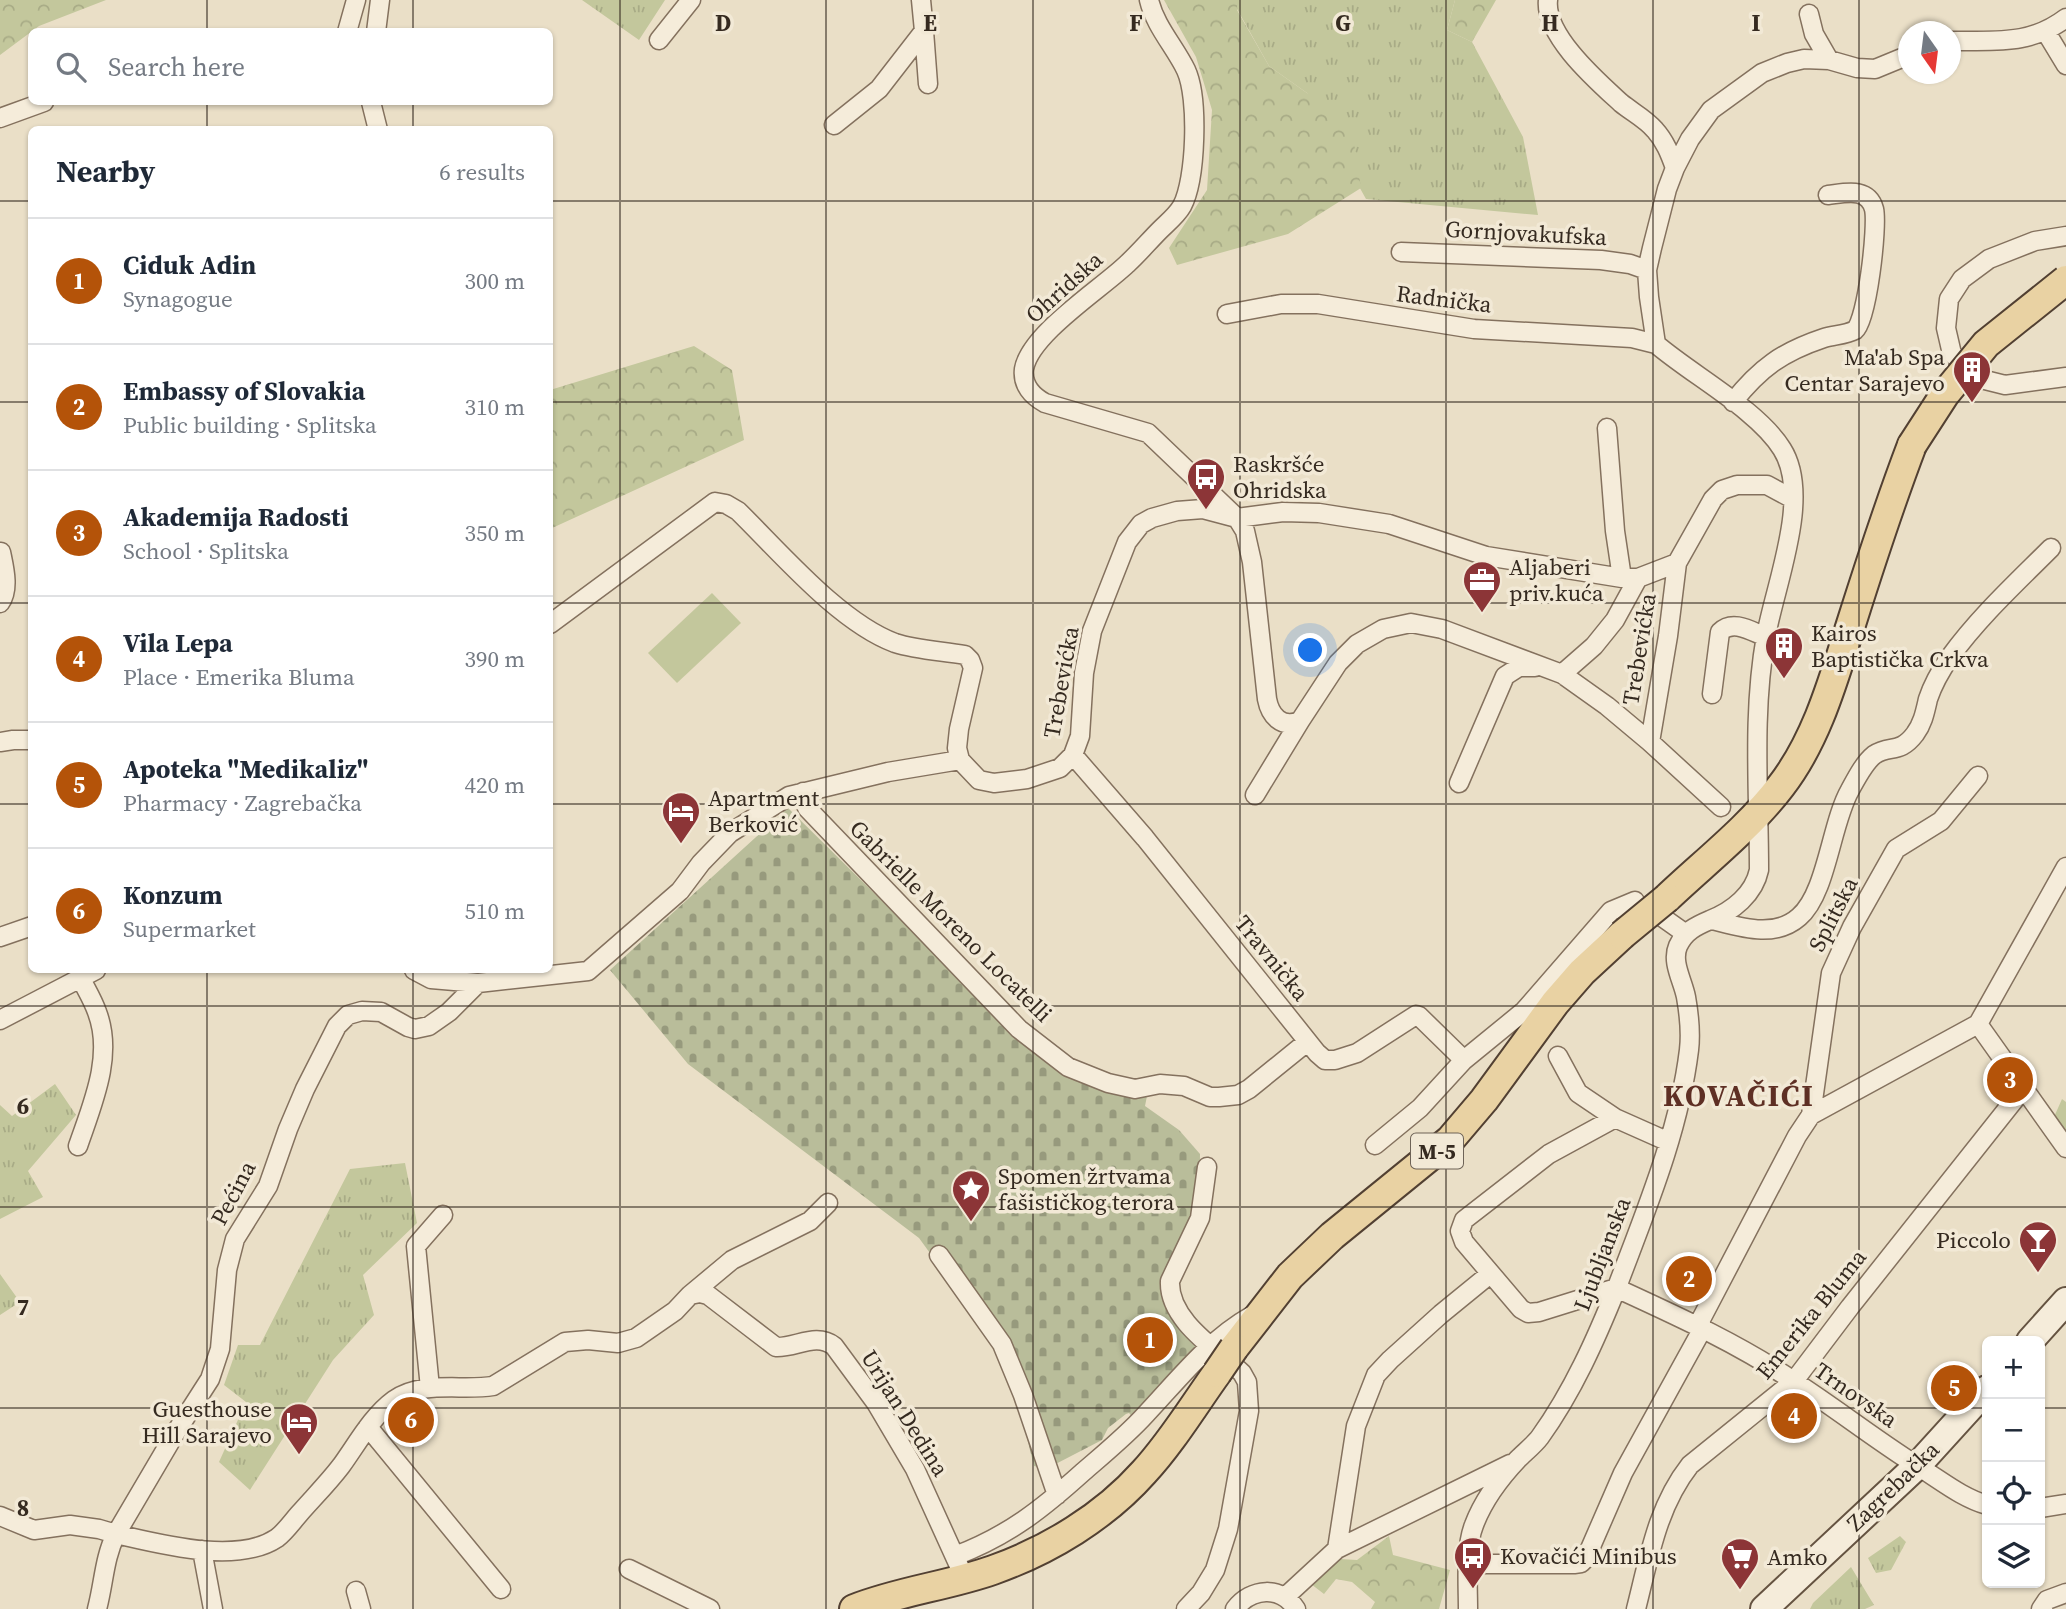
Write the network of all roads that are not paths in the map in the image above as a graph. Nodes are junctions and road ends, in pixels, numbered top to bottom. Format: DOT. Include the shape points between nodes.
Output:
graph roads {
  1 [pos="356,0"];
  2 [pos="380,0"];
  3 [pos="691,0"];
  4 [pos="921,0"];
  5 [pos="1149,0"];
  6 [pos="1548,0"];
  7 [pos="1809,14"];
  8 [pos="2066,18"];
  9 [pos="348,28"];
  10 [pos="376,28"];
  11 [pos="924,31"];
  12 [pos="2046,32"];
  13 [pos="659,40"];
  14 [pos="1961,41"];
  15 [pos="1829,60"];
  16 [pos="1898,60"];
  17 [pos="2066,65"];
  18 [pos="928,84"];
  19 [pos="36,105"];
  20 [pos="372,105"];
  21 [pos="0,118"];
  22 [pos="834,125"];
  23 [pos="377,126"];
  24 [pos="1675,168"];
  25 [pos="1828,195"];
  26 [pos="2066,236"];
  27 [pos="1401,252"];
  28 [pos="1647,270"];
  29 [pos="2066,280"];
  30 [pos="1227,314"];
  31 [pos="1656,344"];
  32 [pos="2066,377"];
  33 [pos="1733,402"];
  34 [pos="1607,428"];
  35 [pos="1794,499"];
  36 [pos="1237,518"];
  37 [pos="2051,548"];
  38 [pos="1,552"];
  39 [pos="1676,563"];
  40 [pos="1630,578"];
  41 [pos="0,603"];
  42 [pos="553,622"];
  43 [pos="1766,637"];
  44 [pos="1554,670"];
  45 [pos="1712,694"];
  46 [pos="1300,721"];
  47 [pos="28,740"];
  48 [pos="0,742"];
  49 [pos="1650,742"];
  50 [pos="1073,755"];
  51 [pos="960,760"];
  52 [pos="1978,776"];
  53 [pos="1459,783"];
  54 [pos="803,792"];
  55 [pos="1255,795"];
  56 [pos="1721,807"];
  57 [pos="1758,813"];
  58 [pos="2066,867"];
  59 [pos="1635,901"];
  60 [pos="1665,908"];
  61 [pos="1712,920"];
  62 [pos="28,927"];
  63 [pos="1686,934"];
  64 [pos="0,937"];
  65 [pos="88,973"];
  66 [pos="420,973"];
  67 [pos="478,983"];
  68 [pos="0,1020"];
  69 [pos="1978,1024"];
  70 [pos="1307,1042"];
  71 [pos="1558,1056"];
  72 [pos="1464,1060"];
  73 [pos="2023,1089"];
  74 [pos="1811,1115"];
  75 [pos="1615,1118"];
  76 [pos="1669,1142"];
  77 [pos="1375,1145"];
  78 [pos="78,1146"];
  79 [pos="2066,1148"];
  80 [pos="1207,1167"];
  81 [pos="828,1203"];
  82 [pos="443,1215"];
  83 [pos="939,1255"];
  84 [pos="1490,1275"];
  85 [pos="1616,1288"];
  86 [pos="690,1295"];
  87 [pos="2066,1301"];
  88 [pos="1700,1326"];
  89 [pos="2034,1336"];
  90 [pos="1222,1347"];
  91 [pos="1794,1381"];
  92 [pos="430,1388"];
  93 [pos="1982,1394"];
  94 [pos="368,1427"];
  95 [pos="1517,1460"];
  96 [pos="1917,1466"];
  97 [pos="1057,1495"];
  98 [pos="1982,1503"];
  99 [pos="2066,1504"];
  100 [pos="2045,1507"];
  101 [pos="0,1516"];
  102 [pos="116,1534"];
  103 [pos="1337,1549"];
  104 [pos="202,1550"];
  105 [pos="1469,1564"];
  106 [pos="960,1567"];
  107 [pos="629,1569"];
  108 [pos="501,1589"];
  109 [pos="356,1591"];
  110 [pos="2066,1594"];
  111 [pos="1468,1601"];
  112 [pos="1290,1603"];
  113 [pos="97,1609"];
  114 [pos="213,1609"];
  115 [pos="361,1609"];
  116 [pos="710,1609"];
  117 [pos="854,1609"];
  118 [pos="1186,1609"];
  119 [pos="1235,1609"];
  120 [pos="1459,1609"];
  121 [pos="1636,1609"];
  122 [pos="1764,1609"];
  123 [pos="2041,1609"];
  1 -- 9 [label="street"];
  2 -- 10 [label="street"];
  3 -- 13 [label="street"];
  4 -- 11 [label="street"];
  5 -- 36 [label="street, Ohridska" via="1187,71 1194,107 1191,183 1182,208 1128,264 1046,333 1024,370 1026,386 1045,403 1148,433"];
  6 -- 24 [label="street" via="1560,39 1653,128 1666,144"];
  7 -- 15 [label="street"];
  8 -- 12 [label="street"];
  11 -- 18 [label="street"];
  11 -- 22 [label="street" via="878,89"];
  12 -- 14 [label="street" via="2026,39"];
  12 -- 17 [label="street"];
  15 -- 16 [label="street" via="1875,69"];
  15 -- 24 [label="street" via="1804,59 1762,73 1712,110"];
  19 -- 21 [label="street"];
  20 -- 23 [label="street"];
  24 -- 28 [label="street"];
  25 -- 33 [label="street" via="1861,194 1870,199 1874,211 1870,278 1861,324 1770,362"];
  26 -- 32 [label="street" via="2035,241 1989,259 1962,279 1949,299 1946,328 1952,354 1985,380 2005,385"];
  27 -- 28 [label="street, Gornjovakufska" via="1601,260"];
  28 -- 31 [label="street"];
  29 -- 57 [label="main road, M-5, bridge" via="1986,344 1945,394 1912,445 1818,720 1782,785"];
  30 -- 31 [label="street, Radnička" via="1281,304 1318,304 1474,329 1632,338"];
  31 -- 33 [label="street"];
  33 -- 35 [label="street" via="1765,427 1784,451"];
  34 -- 40 [label="street" via="1615,531"];
  35 -- 39 [label="street, Trebevićka" via="1767,485 1722,490"];
  35 -- 43 [label="street" via="1790,541"];
  36 -- 40 [label="street, Trebevićka" via="1320,513 1389,524 1486,556"];
  36 -- 46 [label="street" via="1252,562 1269,709 1279,721"];
  36 -- 50 [label="street, Trebevićka" via="1203,509 1177,511 1152,518 1135,531 1117,564 1092,631 1080,736"];
  37 -- 61 [label="street" via="1984,615 1950,658 1933,685 1922,723 1908,743 1867,762 1848,793 1810,905 1789,924 1770,929 1751,930"];
  38 -- 41 [label="street" via="5,586"];
  39 -- 40 [label="street, Trebevićka"];
  39 -- 49 [label="street, Trebevićka"];
  40 -- 44 [label="street, Trebevićka" via="1615,620 1594,646"];
  42 -- 51 [label="street" via="715,502 726,504 834,604 869,629 895,642 965,655 970,660 973,668 958,738"];
  43 -- 45 [label="street" via="1733,625 1720,632"];
  43 -- 57 [label="street" via="1758,723"];
  44 -- 46 [label="street, Trebevićka" via="1442,629 1411,623 1383,629 1357,644 1338,663"];
  44 -- 49 [label="street, Trebevićka"];
  44 -- 53 [label="street" via="1518,667 1505,676"];
  46 -- 55 [label="street, Trebevićka"];
  47 -- 48 [label="street"];
  49 -- 56 [label="street, Trebevićka"];
  50 -- 51 [label="street, Trebevićka" via="1060,768 1044,774 994,783 979,780"];
  50 -- 70 [label="street, Travnička"];
  51 -- 54 [label="street"];
  52 -- 74 [label="street, Splitska" via="1941,821 1896,849 1852,927 1831,972"];
  54 -- 67 [label="street" via="730,833 681,891 589,971"];
  54 -- 70 [label="street, Gabrielle Moreno Locatelli" via="807,808 1019,1030 1068,1067 1135,1089 1184,1086 1219,1097 1249,1089"];
  57 -- 60 [label="main road, M-5"];
  57 -- 61 [label="street" via="1756,883 1748,896"];
  58 -- 69 [label="street"];
  59 -- 72 [label="street" via="1611,911 1524,1011"];
  60 -- 63 [label="street"];
  60 -- 90 [label="main road, M-5, bridge" via="1622,936 1582,972 1450,1140 1332,1236"];
  61 -- 63 [label="street"];
  62 -- 64 [label="street"];
  63 -- 76 [label="street, Ljubljanska" via="1676,958 1686,997 1689,1049"];
  65 -- 68 [label="street"];
  65 -- 78 [label="street" via="104,1053"];
  66 -- 67 [label="street" via="431,979"];
  67 -- 102 [label="street, Pećina" via="429,1026 415,1029 381,1012 362,1011 348,1015 337,1026 296,1109 268,1186 235,1239 227,1270 220,1349 210,1379"];
  69 -- 73 [label="street"];
  69 -- 74 [label="street, Splitska"];
  70 -- 72 [label="street, Travnička" via="1325,1060 1335,1060 1357,1053 1416,1015"];
  71 -- 75 [label="street" via="1577,1093"];
  72 -- 77 [label="street" via="1419,1108"];
  73 -- 79 [label="street"];
  73 -- 91 [label="street, Emerika Bluma"];
  74 -- 88 [label="street, Splitska"];
  75 -- 76 [label="street"];
  75 -- 84 [label="street" via="1549,1154 1464,1220 1460,1231 1464,1242"];
  76 -- 85 [label="street, Ljubljanska"];
  80 -- 90 [label="street" via="1200,1218 1170,1280 1169,1292 1179,1312"];
  81 -- 86 [label="street" via="810,1221 732,1260"];
  82 -- 92 [label="street" via="416,1246"];
  83 -- 97 [label="street" via="1002,1344"];
  84 -- 85 [label="street" via="1528,1313"];
  84 -- 103 [label="street" via="1376,1375 1356,1426"];
  85 -- 88 [label="street, Trnovska"];
  85 -- 95 [label="street, Ljubljanska" via="1574,1381 1539,1439"];
  86 -- 92 [label="street" via="636,1338 618,1343 565,1342 493,1386"];
  86 -- 106 [label="street, Urijan Dedina" via="708,1296 775,1347 812,1340 827,1340 834,1346 876,1403 915,1469"];
  87 -- 89 [label="main road"];
  88 -- 91 [label="street, Trnovska"];
  88 -- 105 [label="street, Splitska" via="1623,1473 1586,1558 1574,1564"];
  90 -- 97 [label="street"];
  90 -- 106 [label="main road, M-5, bridge" via="1217,1373 1145,1472 1107,1507 1023,1558"];
  90 -- 118 [label="street" via="1247,1382 1249,1411 1221,1552 1201,1593"];
  91 -- 96 [label="street, Trnovska"];
  91 -- 121 [label="street, Emerika Bluma" via="1681,1476 1661,1514"];
  92 -- 94 [label="street" via="394,1399"];
  93 -- 96 [label="main road, Zagrebačka"];
  94 -- 104 [label="street" via="339,1469 279,1537 243,1549"];
  94 -- 108 [label="street"];
  95 -- 103 [label="street"];
  95 -- 105 [label="street, Ljubljanska" via="1500,1479 1473,1527"];
  96 -- 98 [label="street, Trnovska" via="1959,1494"];
  96 -- 122 [label="main road, Zagrebačka"];
  97 -- 106 [label="street" via="983,1545"];
  99 -- 100 [label="street"];
  101 -- 102 [label="street" via="34,1530 70,1525"];
  102 -- 104 [label="street"];
  102 -- 113 [label="street, Pećina" via="107,1553"];
  103 -- 112 [label="street"];
  104 -- 114 [label="street"];
  105 -- 111 [label="street, Ljubljanska"];
  106 -- 117 [label="main road, M-5" via="899,1595"];
  107 -- 116 [label="street"];
  109 -- 115 [label="street"];
  110 -- 123 [label="street" via="2046,1600"];
  111 -- 120 [label="street, Ljubljanska"];
  112 -- 119 [label="street" via="1269,1591 1258,1592"];
}
